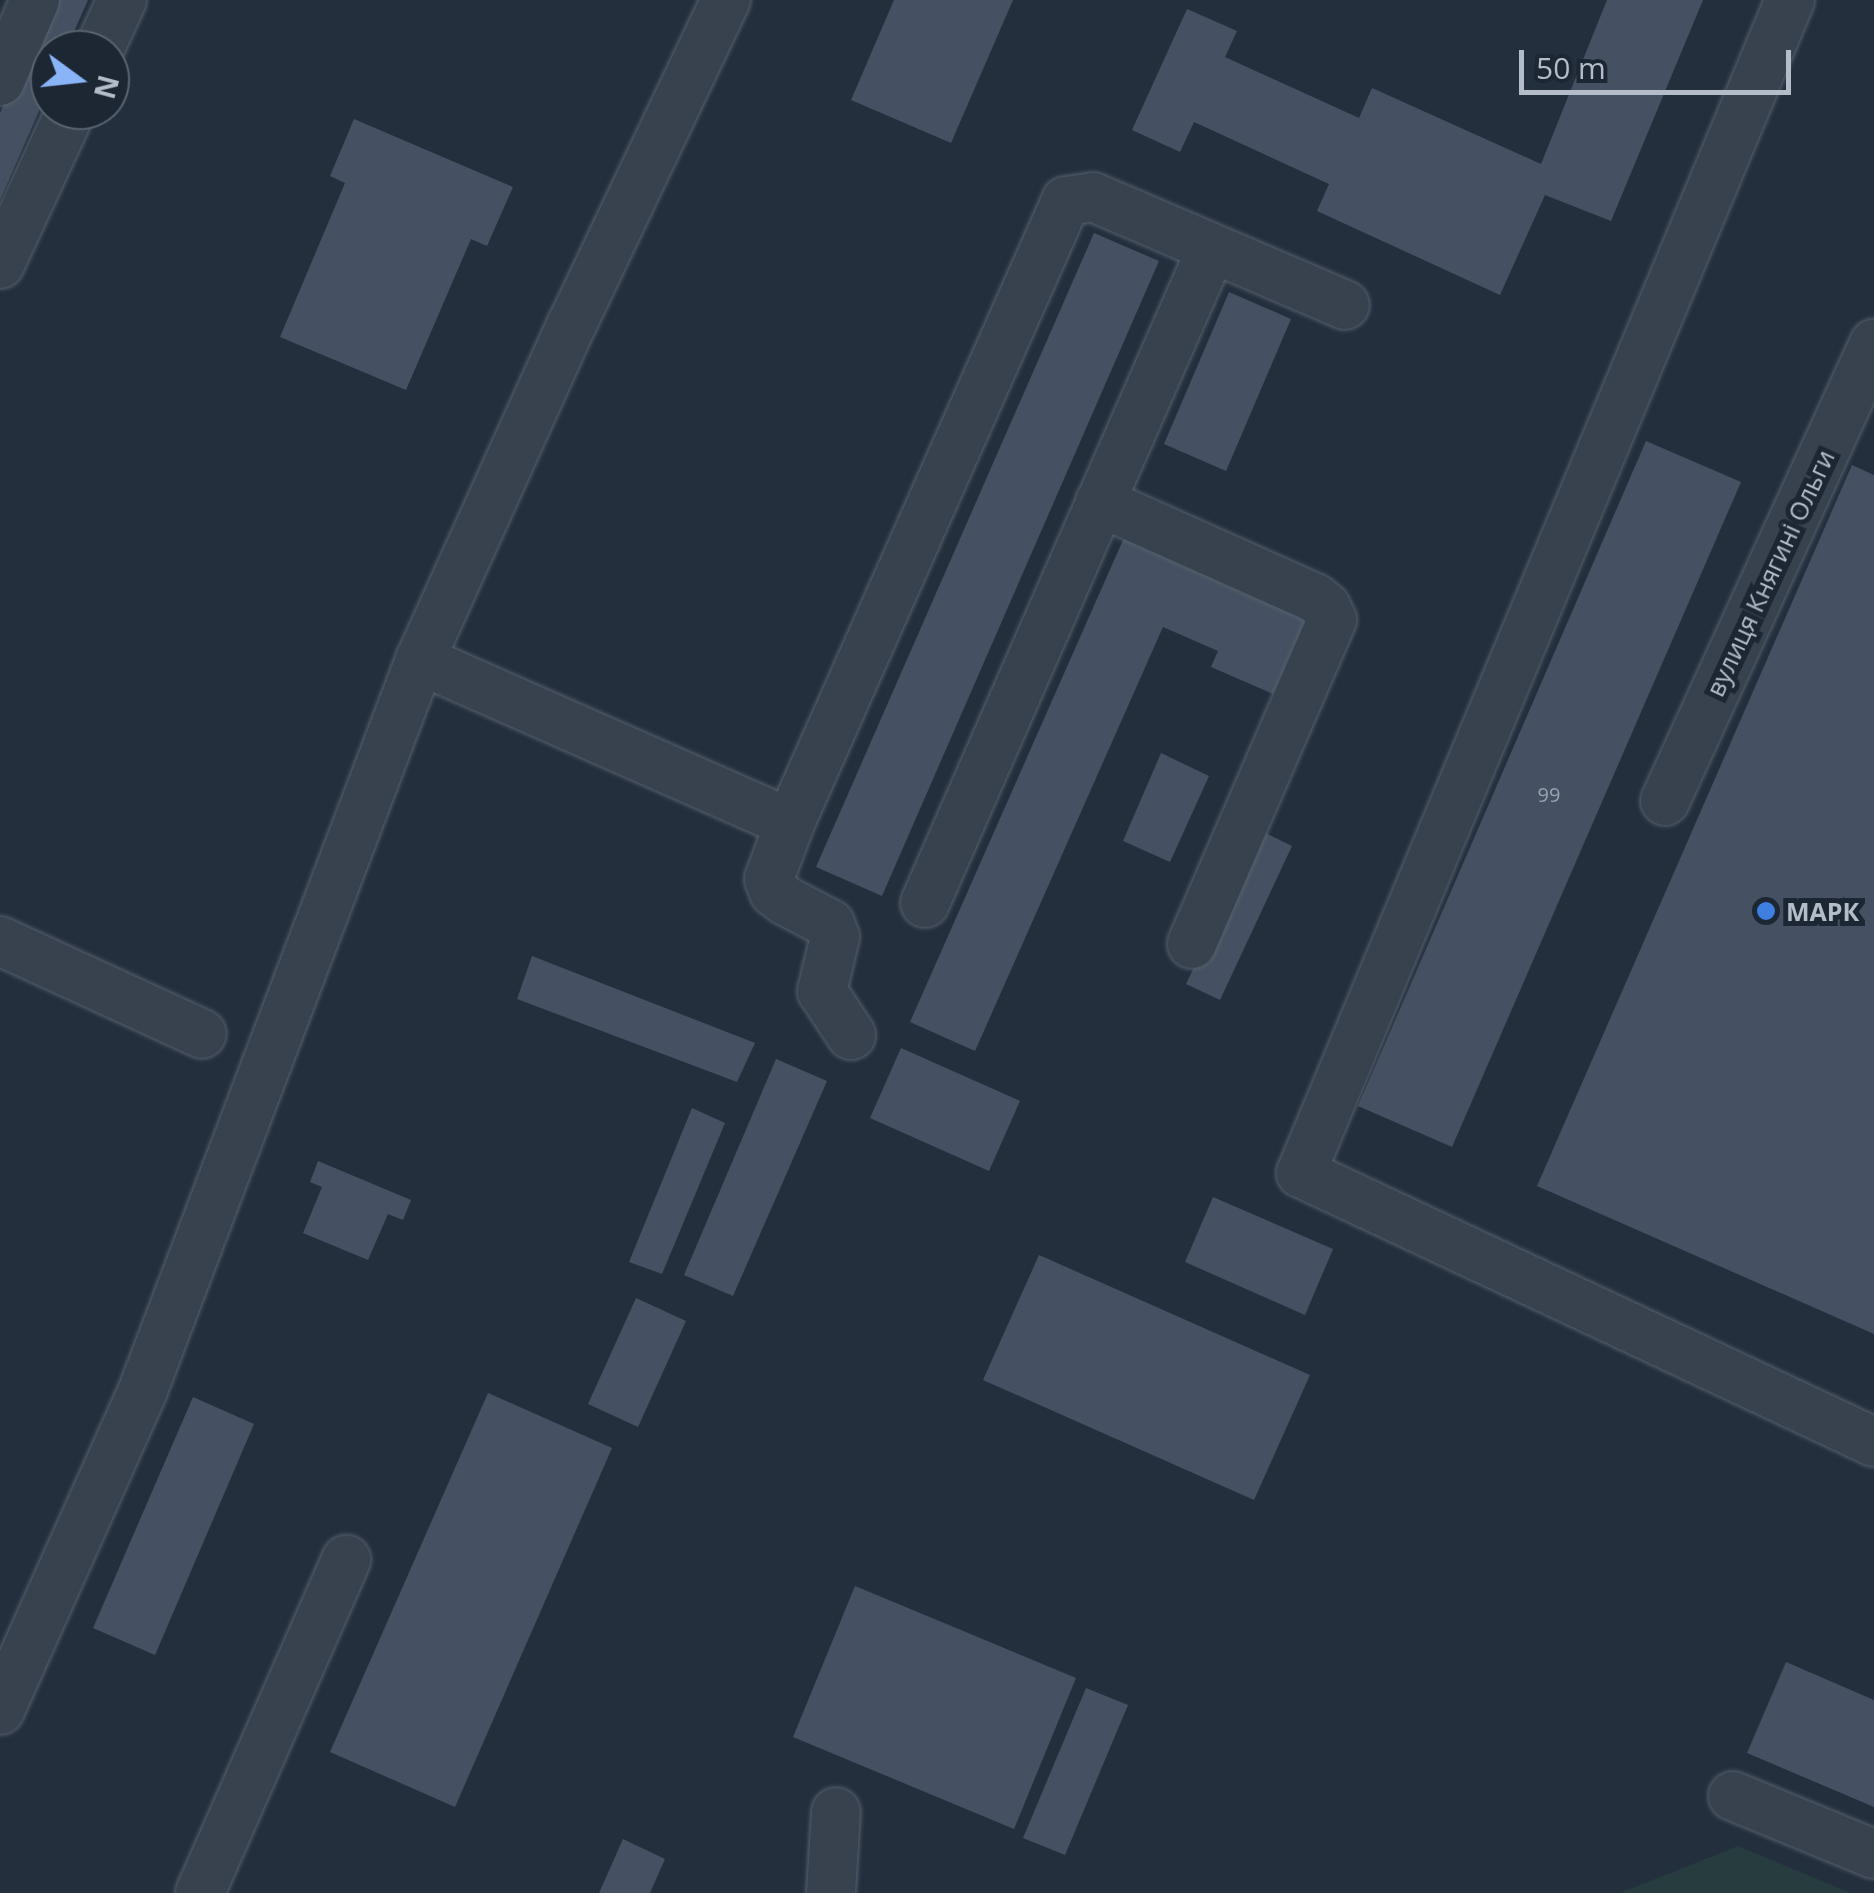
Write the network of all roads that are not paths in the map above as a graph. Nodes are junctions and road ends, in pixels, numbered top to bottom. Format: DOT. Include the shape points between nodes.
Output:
graph roads {
  1 [pos="34,0"];
  2 [pos="122,0"];
  3 [pos="726,0"];
  4 [pos="1790,0"];
  5 [pos="108,30"];
  6 [pos="0,80"];
  7 [pos="62,130"];
  8 [pos="1212,248"];
  9 [pos="0,264"];
  10 [pos="1346,305"];
  11 [pos="1874,344"];
  12 [pos="1100,502"];
  13 [pos="420,660"];
  14 [pos="1665,801"];
  15 [pos="790,822"];
  16 [pos="925,903"];
  17 [pos="0,941"];
  18 [pos="1192,944"];
  19 [pos="202,1034"];
  20 [pos="851,1035"];
  21 [pos="1874,1442"];
  22 [pos="346,1560"];
  23 [pos="0,1710"];
  24 [pos="1733,1796"];
  25 [pos="836,1812"];
  26 [pos="1874,1854"];
  27 [pos="200,1893"];
  28 [pos="830,1893"];
  1 -- 6 [label="street"];
  2 -- 5 [label="street"];
  3 -- 13 [label="street"];
  4 -- 21 [label="street" via="1301,1173"];
  7 -- 9 [label="street"];
  8 -- 10 [label="street"];
  8 -- 12 [label="street"];
  8 -- 15 [label="street" via="1093,198 1066,201"];
  11 -- 14 [label="street, вулиця Княгині Ольги"];
  12 -- 16 [label="street"];
  12 -- 18 [label="street" via="1316,598 1332,620"];
  13 -- 15 [label="street"];
  13 -- 23 [label="street" via="143,1390"];
  15 -- 20 [label="street" via="769,879 786,901 830,924 835,938 822,991"];
  17 -- 19 [label="street"];
  22 -- 27 [label="street"];
  24 -- 26 [label="street"];
  25 -- 28 [label="street"];
}
